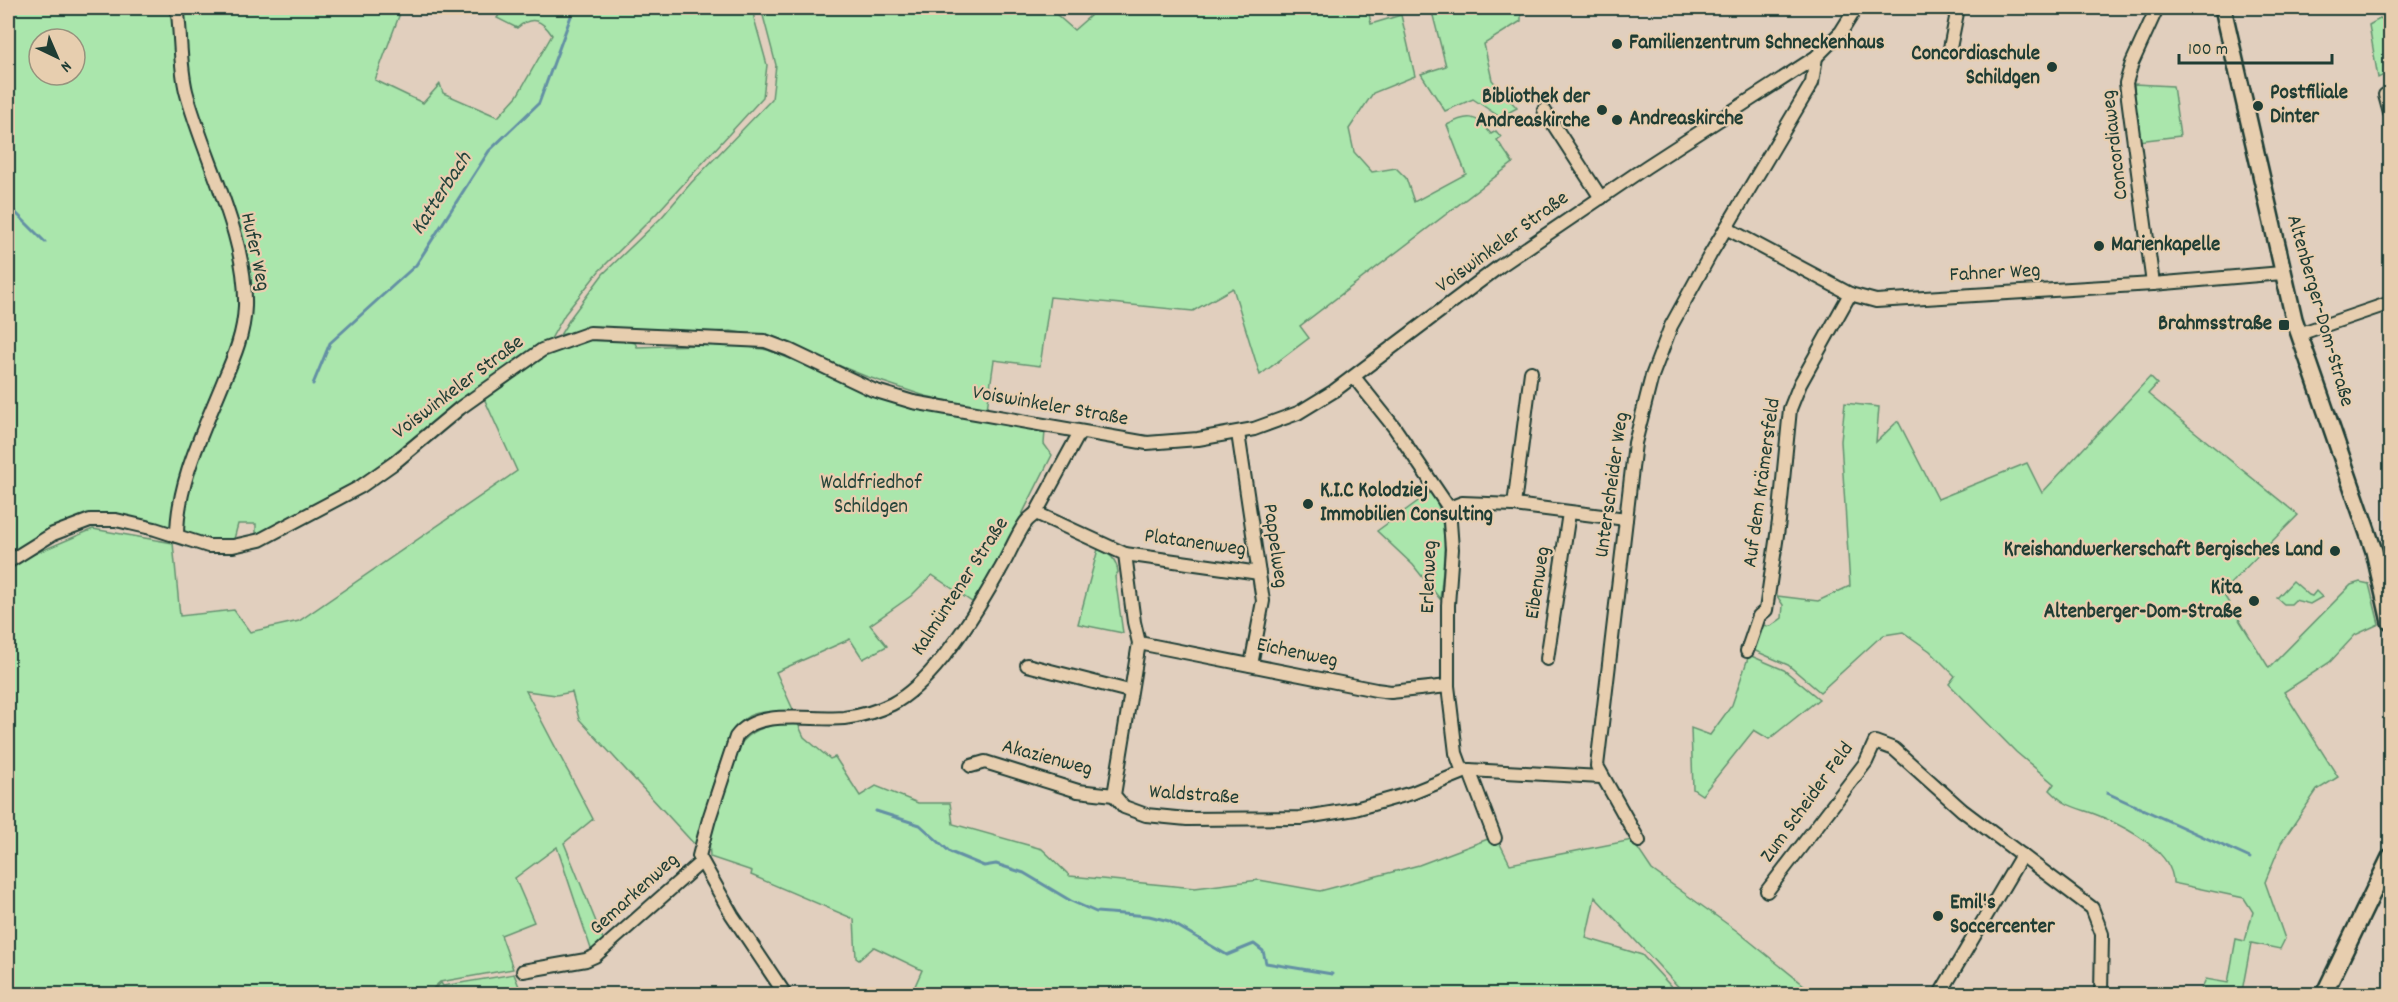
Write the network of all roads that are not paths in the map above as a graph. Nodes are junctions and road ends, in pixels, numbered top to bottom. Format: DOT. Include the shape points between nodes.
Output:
graph roads {
  1 [pos="175,8"];
  2 [pos="1856,8"];
  3 [pos="1958,8"];
  4 [pos="2157,8"];
  5 [pos="2223,8"];
  6 [pos="1950,48"];
  7 [pos="1816,57"];
  8 [pos="2385,95"];
  9 [pos="1544,110"];
  10 [pos="2391,113"];
  11 [pos="1600,198"];
  12 [pos="1726,228"];
  13 [pos="2282,273"];
  14 [pos="2153,284"];
  15 [pos="1850,294"];
  16 [pos="2391,303"];
  17 [pos="2299,334"];
  18 [pos="1531,372"];
  19 [pos="1354,377"];
  20 [pos="1080,432"];
  21 [pos="1238,433"];
  22 [pos="1514,505"];
  23 [pos="1449,508"];
  24 [pos="1036,513"];
  25 [pos="1569,513"];
  26 [pos="1626,519"];
  27 [pos="177,536"];
  28 [pos="1125,554"];
  29 [pos="8,562"];
  30 [pos="1259,573"];
  31 [pos="2391,622"];
  32 [pos="1139,643"];
  33 [pos="1747,651"];
  34 [pos="1547,659"];
  35 [pos="1027,664"];
  36 [pos="1251,665"];
  37 [pos="1448,686"];
  38 [pos="1129,691"];
  39 [pos="971,766"];
  40 [pos="1466,771"];
  41 [pos="1602,777"];
  42 [pos="1114,795"];
  43 [pos="1495,838"];
  44 [pos="1639,841"];
  45 [pos="2022,855"];
  46 [pos="2391,856"];
  47 [pos="701,862"];
  48 [pos="1767,891"];
  49 [pos="523,971"];
  50 [pos="785,994"];
  51 [pos="1940,994"];
  52 [pos="2101,994"];
  53 [pos="2324,994"];
  1 -- 27 [label="street, Hufer Weg" via="185,89 234,234 245,304 243,336 183,488"];
  2 -- 7 [label="street, Voiswinkeler Straße" via="1841,32"];
  3 -- 6 [label="street"];
  4 -- 14 [label="street, Concordiaweg" via="2126,83"];
  5 -- 13 [label="main road, Altenberger-Dom-Straße"];
  7 -- 11 [label="street, Voiswinkeler Straße"];
  7 -- 12 [label="street, Unterscheider Weg" via="1812,83"];
  8 -- 10 [label="street"];
  9 -- 11 [label="street"];
  11 -- 19 [label="street, Voiswinkeler Straße" via="1500,266"];
  12 -- 15 [label="street, Fahner Weg"];
  12 -- 26 [label="street, Unterscheider Weg" via="1671,326 1652,376 1635,443"];
  13 -- 14 [label="street, Fahner Weg"];
  13 -- 17 [label="main road, Altenberger-Dom-Straße"];
  14 -- 15 [label="street, Fahner Weg" via="1876,301"];
  15 -- 33 [label="street, Auf dem Krämersfeld" via="1790,409 1766,610 1759,616"];
  16 -- 17 [label="street"];
  17 -- 31 [label="main road, Altenberger-Dom-Straße" via="2374,552"];
  18 -- 22 [label="street"];
  19 -- 21 [label="street, Voiswinkeler Straße" via="1298,413"];
  19 -- 23 [label="street, Erlenweg" via="1394,427"];
  20 -- 21 [label="street, Voiswinkeler Straße" via="1147,442"];
  20 -- 24 [label="street, Kalmüntener Straße"];
  20 -- 27 [label="street, Voiswinkeler Straße" via="913,402 873,390 765,341 590,333 542,350 360,487 260,540 208,546"];
  21 -- 30 [label="street, Pappelweg"];
  22 -- 23 [label="street" via="1462,503"];
  22 -- 25 [label="street"];
  23 -- 37 [label="street, Erlenweg" via="1452,549"];
  24 -- 28 [label="street"];
  24 -- 47 [label="street, Kalmüntener Straße" via="1027,521 999,572 943,655 908,693 885,707 850,717 769,718 741,730 709,819 699,852"];
  25 -- 26 [label="street"];
  25 -- 34 [label="street, Eibenweg"];
  26 -- 41 [label="street, Unterscheider Weg" via="1597,766"];
  27 -- 29 [label="street, Voiswinkeler Straße" via="116,520 90,520 53,534"];
  28 -- 30 [label="street, Platanenweg"];
  28 -- 32 [label="street"];
  30 -- 36 [label="street, Pappelweg" via="1263,601"];
  32 -- 36 [label="street, Eichenweg"];
  32 -- 38 [label="street"];
  35 -- 38 [label="street"];
  36 -- 37 [label="street, Eichenweg" via="1391,692"];
  37 -- 40 [label="street, Erlenweg" via="1456,753"];
  38 -- 42 [label="street"];
  39 -- 42 [label="street, Akazienweg" via="985,762 1078,791"];
  40 -- 41 [label="street, Waldstraße"];
  40 -- 42 [label="street, Waldstraße" via="1412,793 1300,818 1187,819 1146,815 1124,807"];
  40 -- 43 [label="street"];
  41 -- 44 [label="street, Unterscheider Weg"];
  45 -- 48 [label="street, Zum Scheider Feld" via="1962,810 1894,749 1875,742 1866,762"];
  45 -- 51 [label="street"];
  45 -- 52 [label="street, Zum Scheider Feld" via="2092,908 2102,934"];
  46 -- 53 [label="main road"];
  47 -- 49 [label="street, Gemarkenweg" via="596,956"];
  47 -- 50 [label="street"];
}
